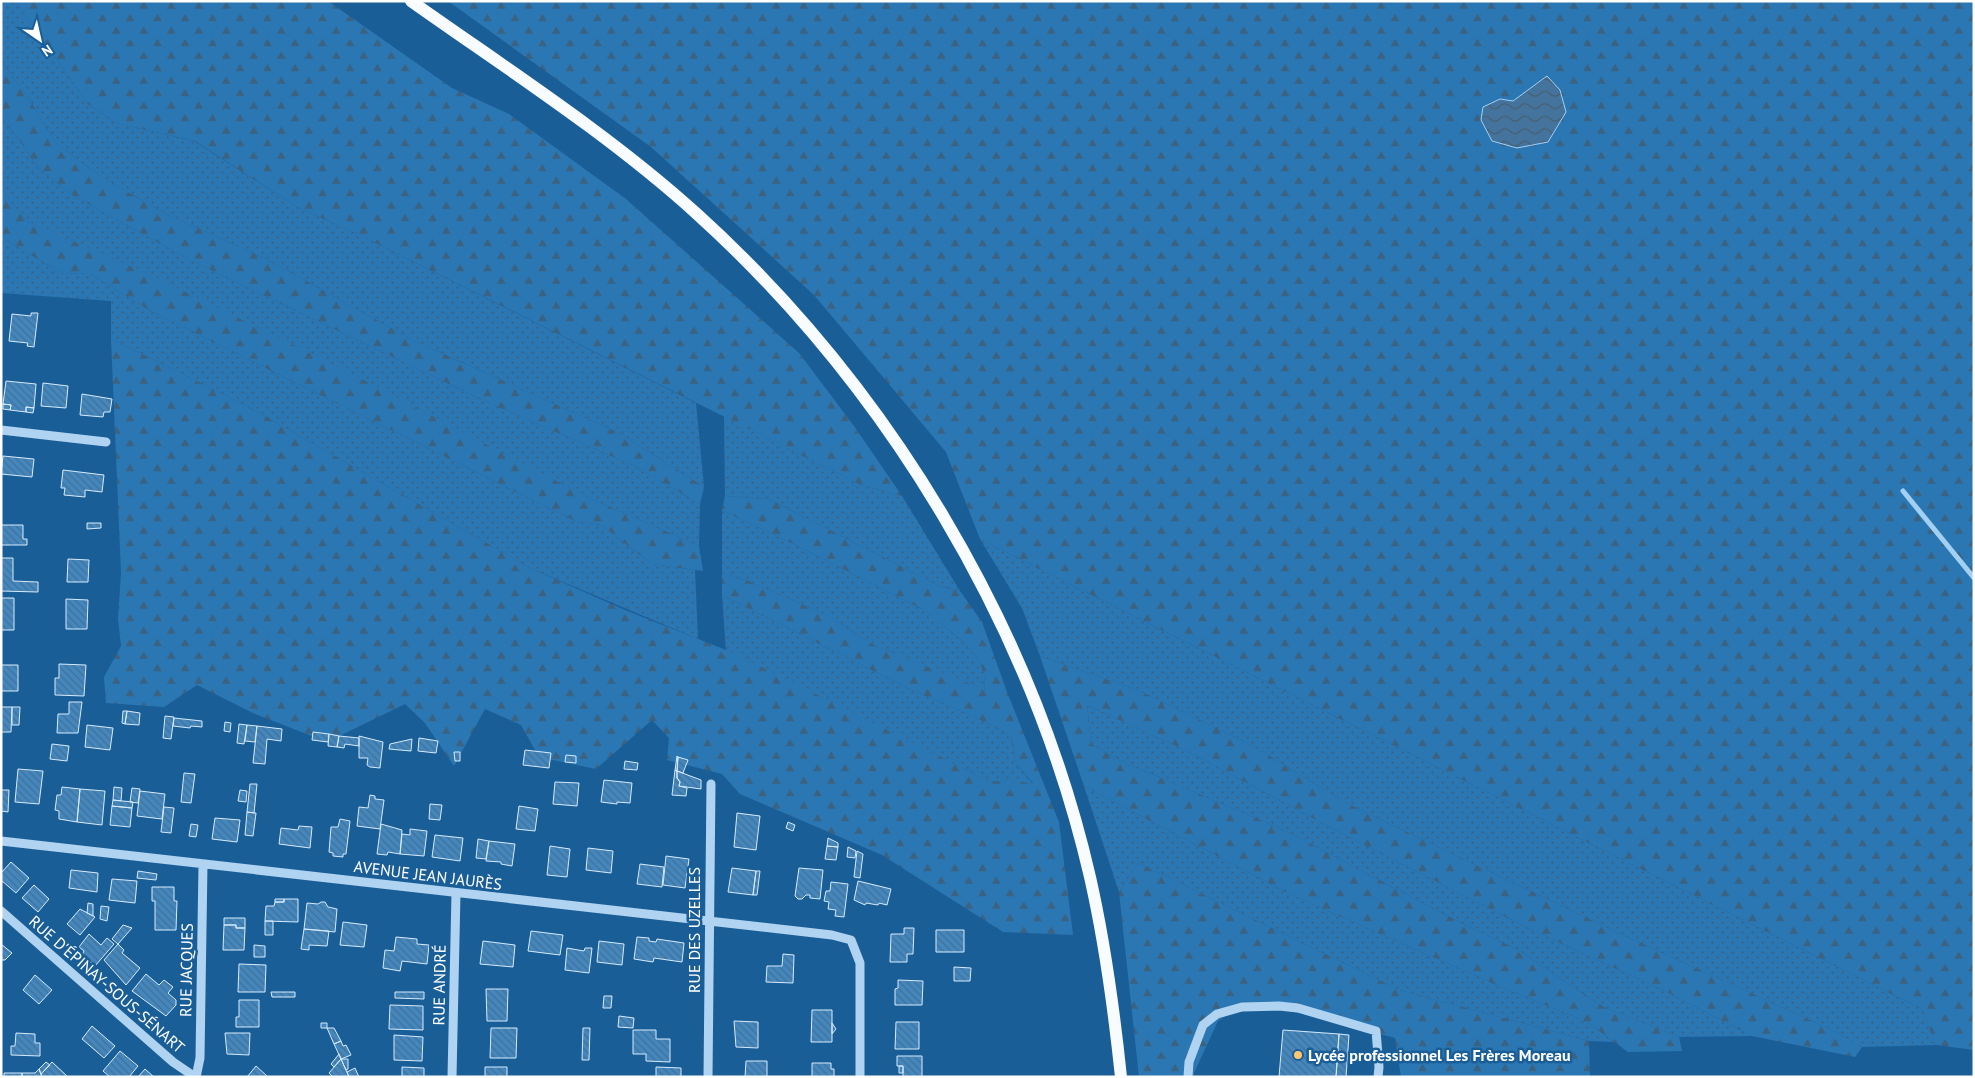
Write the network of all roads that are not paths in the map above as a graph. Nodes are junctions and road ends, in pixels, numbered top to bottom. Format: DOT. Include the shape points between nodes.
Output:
graph roads {
  1 [pos="411,1"];
  2 [pos="1,430"];
  3 [pos="106,442"];
  4 [pos="711,784"];
  5 [pos="1,841"];
  6 [pos="203,864"];
  7 [pos="456,894"];
  8 [pos="1,911"];
  9 [pos="710,922"];
  10 [pos="195,1077"];
  11 [pos="452,1077"];
  12 [pos="708,1077"];
  13 [pos="860,1077"];
  14 [pos="1122,1077"];
  15 [pos="1188,1077"];
  16 [pos="1378,1077"];
  1 -- 14 [label="main road" via="638,163 697,214 763,278 816,337 863,395 917,473 961,548 1010,645 1065,788 1090,876 1106,958"];
  2 -- 3 [label="street"];
  4 -- 9 [label="street, RUE DES UZELLES"];
  5 -- 6 [label="street, AVENUE JEAN JAURÈS"];
  6 -- 7 [label="street, AVENUE JEAN JAURÈS"];
  6 -- 10 [label="street, RUE JACQUES" via="200,1058"];
  7 -- 9 [label="street, AVENUE JEAN JAURÈS"];
  7 -- 11 [label="street, RUE ANDRÉ"];
  8 -- 10 [label="street, RUE D'ÉPINAY-SOUS-SÉNART" via="173,1062"];
  9 -- 12 [label="street, RUE DES UZELLES"];
  9 -- 13 [label="street, AVENUE JEAN JAURÈS" via="832,935 851,940 860,963"];
  15 -- 16 [label="street" via="1189,1062 1203,1025 1217,1014 1242,1007 1279,1006 1298,1008 1376,1031"];
}
